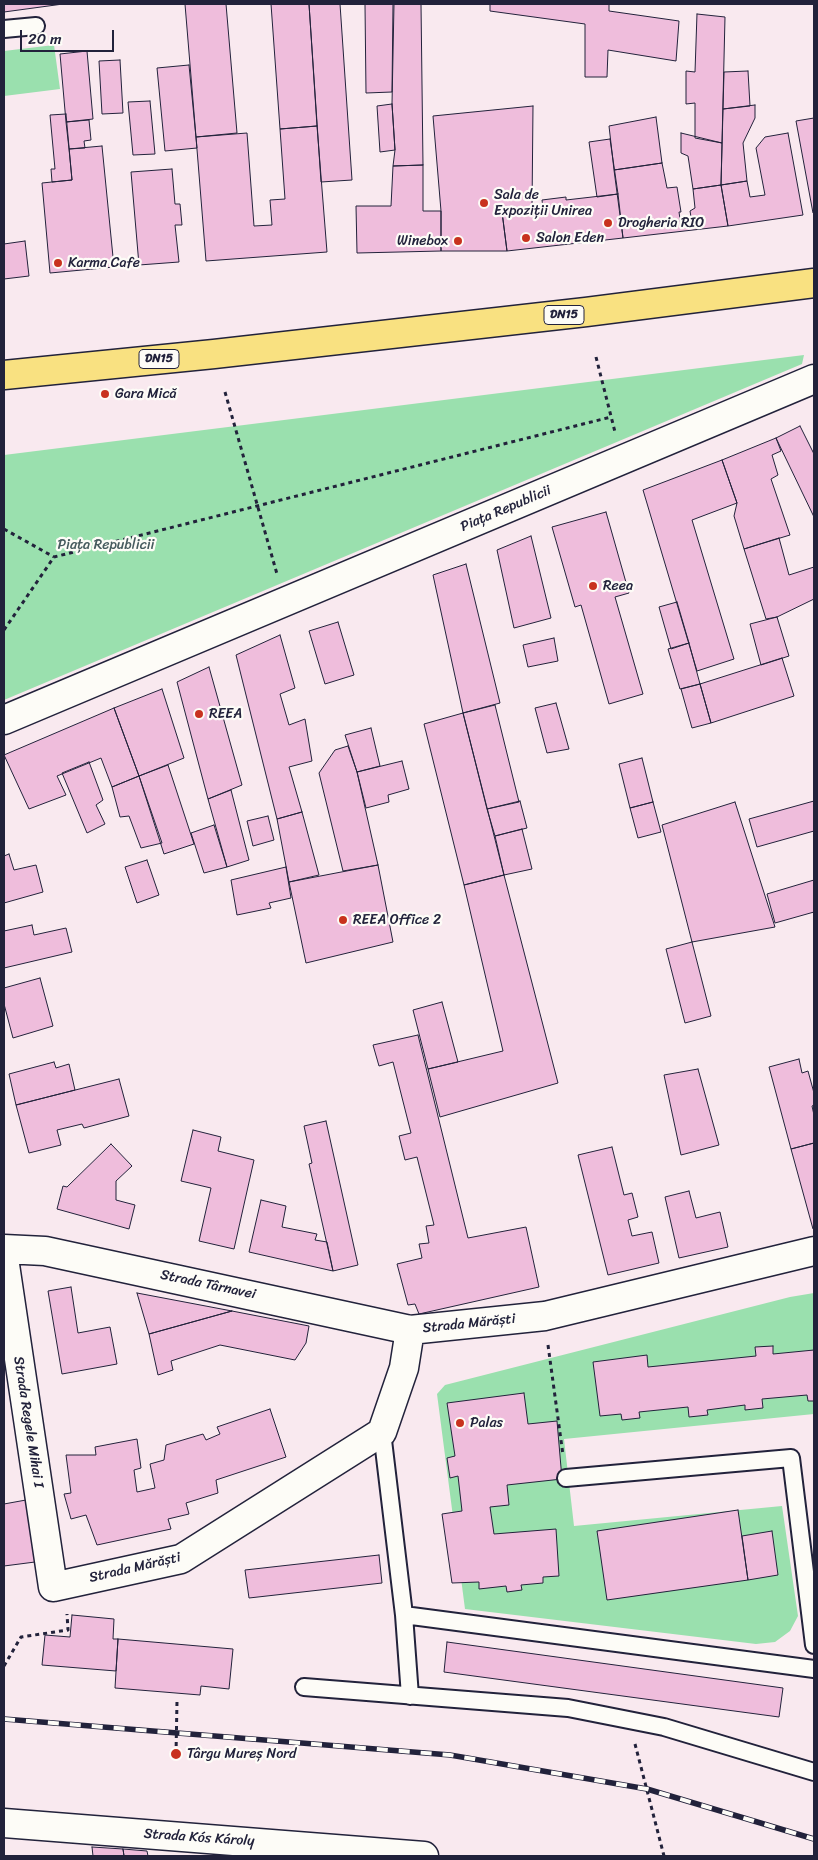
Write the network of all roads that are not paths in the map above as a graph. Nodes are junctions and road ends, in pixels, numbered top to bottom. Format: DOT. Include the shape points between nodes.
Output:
graph roads {
  1 [pos="36,26"];
  2 [pos="4,29"];
  3 [pos="814,283"];
  4 [pos="4,375"];
  5 [pos="814,379"];
  6 [pos="4,720"];
  7 [pos="4,1250"];
  8 [pos="814,1251"];
  9 [pos="4,1258"];
  10 [pos="410,1330"];
  11 [pos="382,1432"];
  12 [pos="566,1478"];
  13 [pos="53,1587"];
  14 [pos="404,1615"];
  15 [pos="814,1645"];
  16 [pos="814,1669"];
  17 [pos="304,1687"];
  18 [pos="410,1696"];
  19 [pos="814,1772"];
  20 [pos="4,1823"];
  21 [pos="424,1856"];
  1 -- 2 [label="lane"];
  3 -- 4 [label="main road, DN15" via="556,316"];
  5 -- 6 [label="street, Piața Republicii"];
  7 -- 10 [label="street, Strada Târnavei" via="45,1251"];
  8 -- 10 [label="street, Strada Mărăști" via="545,1316"];
  9 -- 13 [label="street, Strada Regele Mihai I"];
  10 -- 11 [label="street, Strada Mărăști" via="404,1368"];
  11 -- 13 [label="street, Strada Mărăști" via="181,1559"];
  11 -- 14 [label="lane"];
  12 -- 15 [label="lane" via="791,1458"];
  14 -- 16 [label="lane"];
  14 -- 18 [label="lane"];
  17 -- 18 [label="lane"];
  18 -- 19 [label="lane" via="568,1708 664,1727"];
  20 -- 21 [label="street, Strada Kós Károly"];
}
